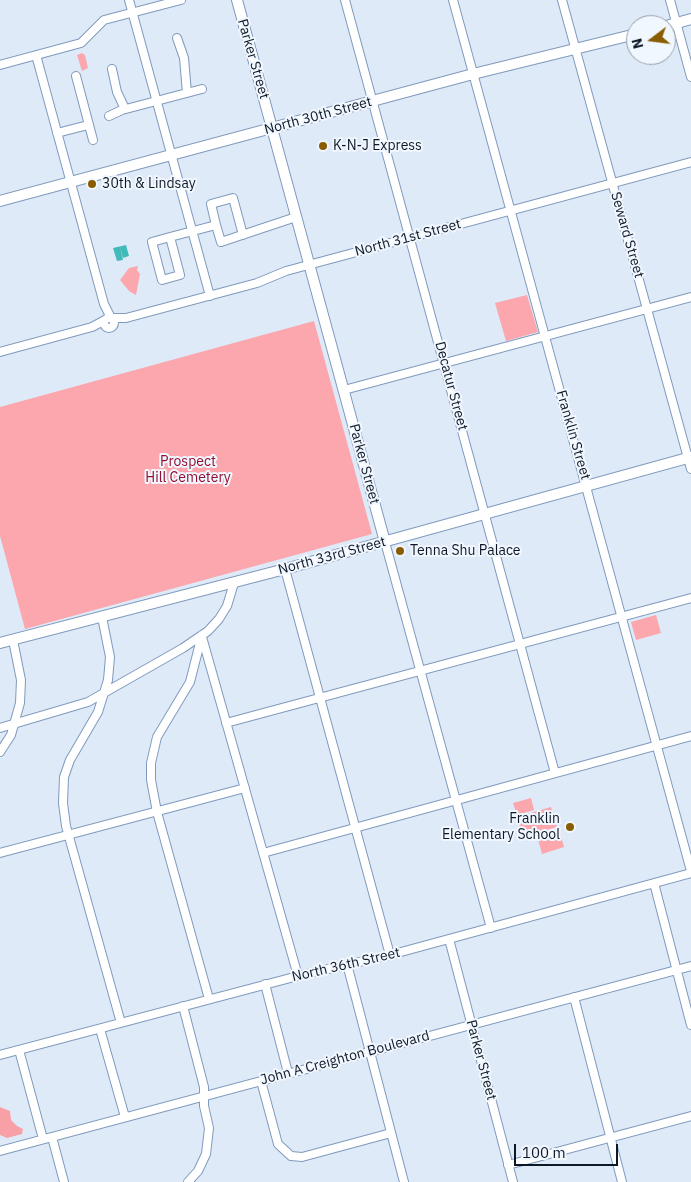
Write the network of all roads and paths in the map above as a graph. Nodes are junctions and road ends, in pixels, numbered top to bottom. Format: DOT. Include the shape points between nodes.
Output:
graph roads {
  1 [pos="129,0"];
  2 [pos="181,0"];
  3 [pos="237,0"];
  4 [pos="345,0"];
  5 [pos="453,0"];
  6 [pos="562,0"];
  7 [pos="670,0"];
  8 [pos="132,12"];
  9 [pos="671,15"];
  10 [pos="691,19"];
  11 [pos="676,23"];
  12 [pos="626,37"];
  13 [pos="676,37"];
  14 [pos="177,38"];
  15 [pos="576,50"];
  16 [pos="36,55"];
  17 [pos="0,65"];
  18 [pos="112,69"];
  19 [pos="473,74"];
  20 [pos="76,76"];
  21 [pos="691,77"];
  22 [pos="202,89"];
  23 [pos="187,92"];
  24 [pos="372,101"];
  25 [pos="157,102"];
  26 [pos="125,109"];
  27 [pos="109,116"];
  28 [pos="88,125"];
  29 [pos="272,128"];
  30 [pos="57,133"];
  31 [pos="94,140"];
  32 [pos="172,155"];
  33 [pos="691,162"];
  34 [pos="70,183"];
  35 [pos="612,184"];
  36 [pos="0,201"];
  37 [pos="510,210"];
  38 [pos="296,217"];
  39 [pos="216,225"];
  40 [pos="193,231"];
  41 [pos="243,235"];
  42 [pos="170,237"];
  43 [pos="410,237"];
  44 [pos="309,265"];
  45 [pos="210,296"];
  46 [pos="691,297"];
  47 [pos="648,309"];
  48 [pos="109,321"];
  49 [pos="545,336"];
  50 [pos="0,352"];
  51 [pos="445,363"];
  52 [pos="344,390"];
  53 [pos="689,458"];
  54 [pos="691,469"];
  55 [pos="587,485"];
  56 [pos="486,514"];
  57 [pos="385,542"];
  58 [pos="285,570"];
  59 [pos="234,583"];
  60 [pos="691,598"];
  61 [pos="622,616"];
  62 [pos="102,617"];
  63 [pos="202,636"];
  64 [pos="13,640"];
  65 [pos="0,644"];
  66 [pos="521,644"];
  67 [pos="420,671"];
  68 [pos="106,692"];
  69 [pos="320,698"];
  70 [pos="226,723"];
  71 [pos="15,724"];
  72 [pos="0,728"];
  73 [pos="691,736"];
  74 [pos="657,745"];
  75 [pos="0,752"];
  76 [pos="556,773"];
  77 [pos="244,788"];
  78 [pos="456,800"];
  79 [pos="157,812"];
  80 [pos="355,828"];
  81 [pos="68,835"];
  82 [pos="0,853"];
  83 [pos="263,853"];
  84 [pos="691,872"];
  85 [pos="654,883"];
  86 [pos="491,928"];
  87 [pos="449,939"];
  88 [pos="390,955"];
  89 [pos="347,964"];
  90 [pos="691,966"];
  91 [pos="677,969"];
  92 [pos="298,976"];
  93 [pos="264,984"];
  94 [pos="574,997"];
  95 [pos="210,999"];
  96 [pos="183,1006"];
  97 [pos="121,1023"];
  98 [pos="471,1024"];
  99 [pos="691,1025"];
  100 [pos="100,1028"];
  101 [pos="19,1050"];
  102 [pos="370,1051"];
  103 [pos="0,1055"];
  104 [pos="288,1073"];
  105 [pos="261,1081"];
  106 [pos="204,1096"];
  107 [pos="691,1116"];
  108 [pos="125,1117"];
  109 [pos="391,1133"];
  110 [pos="52,1137"];
  111 [pos="611,1138"];
  112 [pos="43,1139"];
  113 [pos="0,1151"];
  114 [pos="508,1165"];
  115 [pos="64,1182"];
  116 [pos="188,1182"];
  117 [pos="404,1182"];
  118 [pos="512,1182"];
  119 [pos="622,1182"];
  1 -- 8 [label="street"];
  2 -- 8 [label="street"];
  3 -- 29 [label="street, Parker Street"];
  4 -- 24 [label="street, Decatur Street"];
  5 -- 19 [label="street, Franklin Street"];
  6 -- 15 [label="street, Seward Street"];
  7 -- 9 [label="street"];
  8 -- 16 [label="street" via="101,22 81,43"];
  8 -- 25 [label="street"];
  10 -- 11 [label="street"];
  12 -- 15 [label="street, North 30th Street"];
  13 -- 21 [label="street"];
  14 -- 23 [label="street" via="184,58"];
  15 -- 19 [label="street, North 30th Street"];
  15 -- 35 [label="street, Seward Street"];
  16 -- 17 [label="street"];
  16 -- 30 [label="street"];
  18 -- 26 [label="street"];
  19 -- 24 [label="street, North 30th Street"];
  19 -- 37 [label="street, Franklin Street"];
  20 -- 28 [label="street"];
  22 -- 23 [label="street"];
  23 -- 25 [label="street"];
  24 -- 29 [label="street, North 30th Street"];
  24 -- 43 [label="street, Decatur Street"];
  25 -- 26 [label="street"];
  25 -- 32 [label="street"];
  26 -- 27 [label="street"];
  28 -- 30 [label="street"];
  28 -- 31 [label="street"];
  29 -- 32 [label="street, North 30th Street"];
  29 -- 38 [label="street, Parker Street"];
  30 -- 34 [label="street"];
  32 -- 34 [label="street, North 30th Street"];
  32 -- 40 [label="street"];
  33 -- 35 [label="street, North 31st Street"];
  34 -- 36 [label="street, North 30th Street"];
  34 -- 48 [label="street"];
  35 -- 37 [label="street, North 31st Street"];
  35 -- 47 [label="street, Seward Street"];
  37 -- 43 [label="street, North 31st Street"];
  37 -- 49 [label="street, Franklin Street"];
  38 -- 41 [label="street"];
  38 -- 44 [label="street, Parker Street"];
  39 -- 40 [label="street"];
  39 -- 41 [label="street" via="221,242"];
  39 -- 41 [label="street" via="211,204 233,198"];
  40 -- 42 [label="street"];
  40 -- 45 [label="street"];
  42 -- 42 [label="street" via="152,242 162,280 180,275"];
  43 -- 44 [label="street, North 31st Street"];
  43 -- 51 [label="street, Decatur Street"];
  44 -- 45 [label="street, North 31st Street"];
  44 -- 52 [label="street, Parker Street"];
  45 -- 48 [label="street, North 31st Street"];
  46 -- 47 [label="street"];
  47 -- 49 [label="street"];
  47 -- 53 [label="street, Seward Street"];
  48 -- 50 [label="street, North 31st Street"];
  49 -- 51 [label="street"];
  49 -- 55 [label="street, Franklin Street"];
  51 -- 52 [label="street"];
  51 -- 56 [label="street, Decatur Street"];
  52 -- 57 [label="street, Parker Street"];
  53 -- 54 [label="street, Seward Street"];
  53 -- 55 [label="street, North 33rd Street"];
  55 -- 56 [label="street, North 33rd Street"];
  55 -- 61 [label="street, Franklin Street"];
  56 -- 57 [label="street, North 33rd Street"];
  56 -- 66 [label="street, Decatur Street"];
  57 -- 58 [label="street, North 33rd Street"];
  57 -- 67 [label="street, Parker Street"];
  58 -- 59 [label="street, North 33rd Street"];
  58 -- 69 [label="street"];
  59 -- 62 [label="street, North 33rd Street"];
  59 -- 63 [label="street" via="223,613"];
  60 -- 61 [label="street"];
  61 -- 66 [label="street"];
  61 -- 74 [label="street, Franklin Street"];
  62 -- 64 [label="street, North 33rd Street"];
  62 -- 68 [label="street" via="110,657"];
  63 -- 68 [label="street"];
  63 -- 70 [label="street"];
  63 -- 79 [label="street" via="190,682 162,726 154,749 150,780"];
  64 -- 65 [label="street, North 33rd Street"];
  64 -- 71 [label="street" via="21,690"];
  66 -- 67 [label="street"];
  66 -- 76 [label="street, Decatur Street"];
  67 -- 69 [label="street"];
  67 -- 78 [label="street, Parker Street"];
  68 -- 71 [label="street" via="72,708"];
  68 -- 81 [label="street" via="66,771 63,802"];
  69 -- 70 [label="street"];
  69 -- 80 [label="street"];
  70 -- 77 [label="street"];
  71 -- 72 [label="street"];
  71 -- 75 [label="street"];
  73 -- 74 [label="street"];
  74 -- 76 [label="street"];
  74 -- 84 [label="street, Franklin Street"];
  76 -- 78 [label="street"];
  77 -- 79 [label="street"];
  77 -- 83 [label="street"];
  78 -- 80 [label="street"];
  78 -- 86 [label="street, Parker Street"];
  79 -- 81 [label="street"];
  79 -- 95 [label="street"];
  80 -- 83 [label="street"];
  80 -- 88 [label="street"];
  81 -- 82 [label="street"];
  81 -- 97 [label="street"];
  83 -- 92 [label="street"];
  84 -- 85 [label="street, North 36th Street"];
  85 -- 86 [label="street, North 36th Street"];
  85 -- 91 [label="street"];
  86 -- 87 [label="street, North 36th Street"];
  87 -- 88 [label="street, North 36th Street"];
  87 -- 98 [label="street, Parker Street"];
  88 -- 89 [label="street, North 36th Street"];
  89 -- 92 [label="street, North 36th Street"];
  89 -- 102 [label="street"];
  90 -- 91 [label="street, John A Creighton Boulevard"];
  91 -- 94 [label="street, John A Creighton Boulevard"];
  91 -- 99 [label="street"];
  92 -- 93 [label="street, North 36th Street"];
  93 -- 95 [label="street, North 36th Street"];
  93 -- 104 [label="street"];
  94 -- 98 [label="street, John A Creighton Boulevard"];
  94 -- 111 [label="street"];
  95 -- 96 [label="street, North 36th Street"];
  96 -- 97 [label="street, North 36th Street"];
  96 -- 106 [label="street"];
  97 -- 100 [label="street, North 36th Street"];
  98 -- 102 [label="street, John A Creighton Boulevard"];
  98 -- 114 [label="street, Parker Street"];
  100 -- 101 [label="street, North 36th Street"];
  100 -- 108 [label="street"];
  101 -- 103 [label="street, North 36th Street"];
  101 -- 112 [label="street"];
  102 -- 104 [label="street, John A Creighton Boulevard"];
  102 -- 109 [label="street"];
  104 -- 105 [label="street, John A Creighton Boulevard"];
  105 -- 106 [label="street, John A Creighton Boulevard"];
  105 -- 109 [label="street" via="278,1144 291,1156 302,1157"];
  106 -- 108 [label="street, John A Creighton Boulevard"];
  106 -- 116 [label="street" via="208,1144 202,1163"];
  107 -- 111 [label="street"];
  108 -- 110 [label="street, John A Creighton Boulevard"];
  109 -- 117 [label="street"];
  110 -- 112 [label="street, John A Creighton Boulevard"];
  110 -- 115 [label="street"];
  111 -- 114 [label="street"];
  111 -- 119 [label="street"];
  112 -- 113 [label="street, John A Creighton Boulevard"];
  114 -- 118 [label="street, Parker Street"];
}
